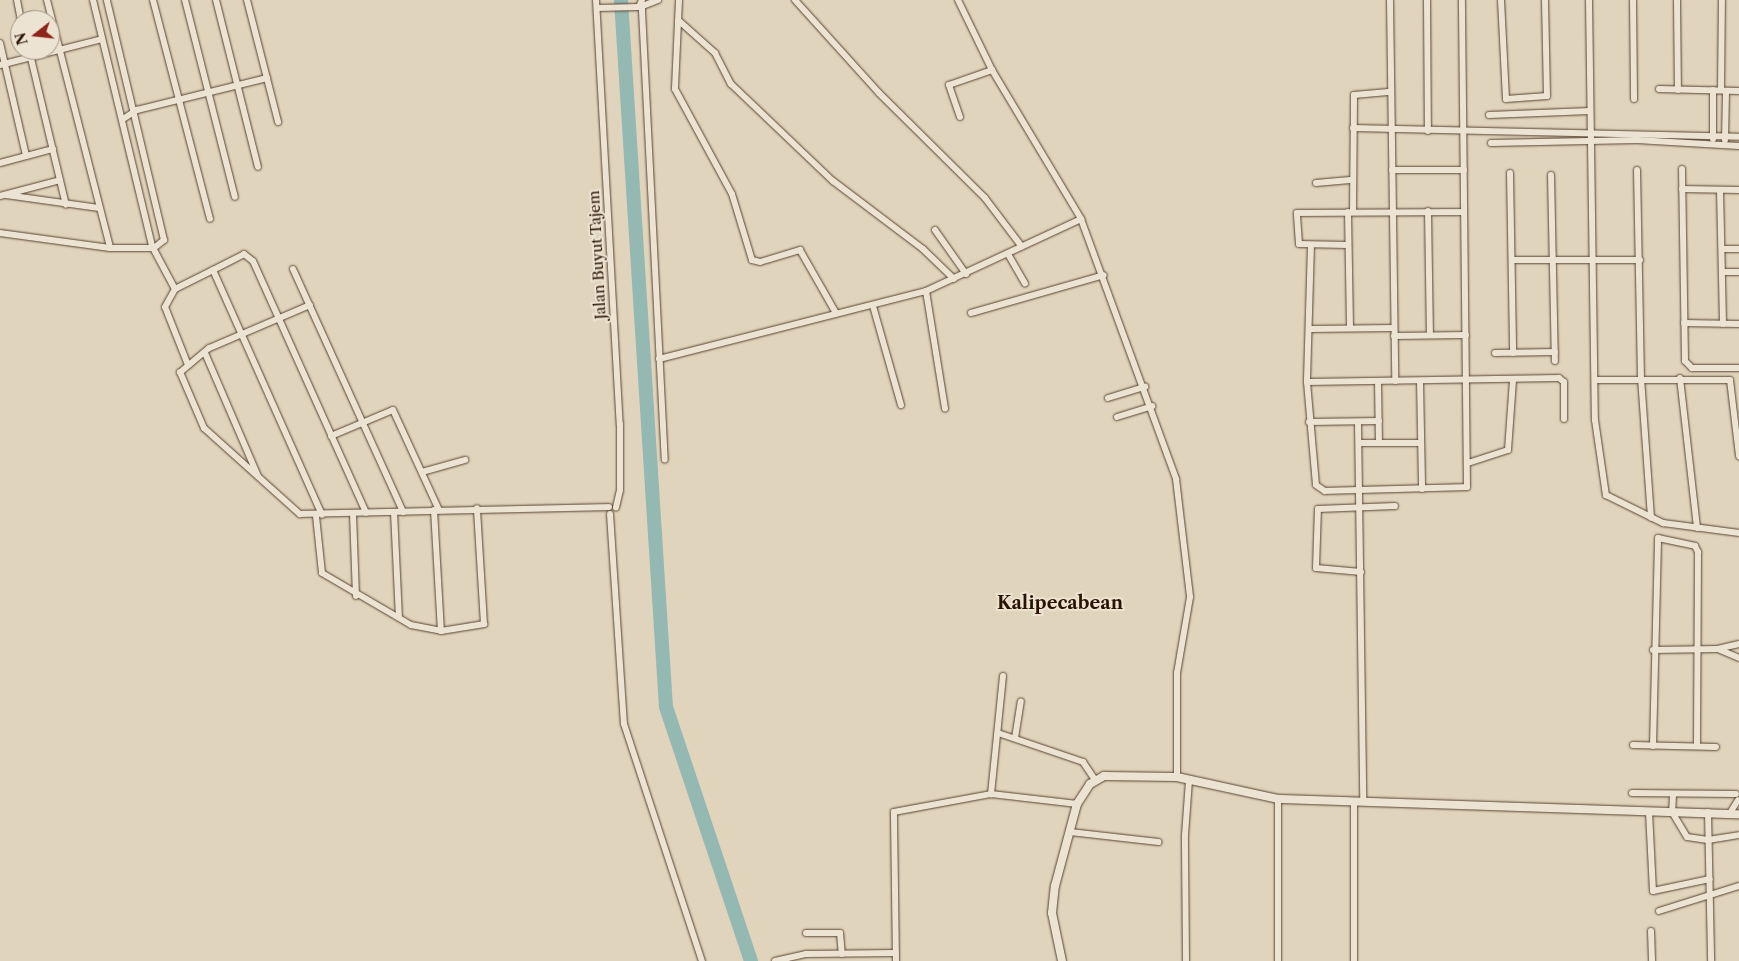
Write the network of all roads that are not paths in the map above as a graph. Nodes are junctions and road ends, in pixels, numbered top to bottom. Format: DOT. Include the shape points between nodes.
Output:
graph roads {
  1 [pos="93,0"];
  2 [pos="107,0"];
  3 [pos="153,0"];
  4 [pos="185,0"];
  5 [pos="216,0"];
  6 [pos="247,0"];
  7 [pos="596,0"];
  8 [pos="658,0"];
  9 [pos="679,0"];
  10 [pos="795,0"];
  11 [pos="958,0"];
  12 [pos="1390,0"];
  13 [pos="1427,0"];
  14 [pos="1462,0"];
  15 [pos="1501,0"];
  16 [pos="1545,0"];
  17 [pos="1589,0"];
  18 [pos="1633,0"];
  19 [pos="1677,0"];
  20 [pos="1722,0"];
  21 [pos="641,4"];
  22 [pos="600,8"];
  23 [pos="678,20"];
  24 [pos="102,39"];
  25 [pos="0,43"];
  26 [pos="60,50"];
  27 [pos="21,60"];
  28 [pos="30,60"];
  29 [pos="3,64"];
  30 [pos="992,70"];
  31 [pos="266,78"];
  32 [pos="238,85"];
  33 [pos="1660,89"];
  34 [pos="1678,90"];
  35 [pos="1713,90"];
  36 [pos="1724,91"];
  37 [pos="1739,91"];
  38 [pos="1391,92"];
  39 [pos="208,93"];
  40 [pos="1634,99"];
  41 [pos="178,100"];
  42 [pos="137,110"];
  43 [pos="1590,110"];
  44 [pos="1489,115"];
  45 [pos="960,117"];
  46 [pos="123,119"];
  47 [pos="278,122"];
  48 [pos="1353,128"];
  49 [pos="1463,129"];
  50 [pos="1428,131"];
  51 [pos="1391,132"];
  52 [pos="1591,133"];
  53 [pos="1713,137"];
  54 [pos="1725,137"];
  55 [pos="1739,137"];
  56 [pos="1592,142"];
  57 [pos="1491,143"];
  58 [pos="1714,146"];
  59 [pos="1725,146"];
  60 [pos="1739,146"];
  61 [pos="52,149"];
  62 [pos="26,156"];
  63 [pos="0,163"];
  64 [pos="258,167"];
  65 [pos="1682,169"];
  66 [pos="1392,170"];
  67 [pos="1464,170"];
  68 [pos="1637,170"];
  69 [pos="1510,173"];
  70 [pos="1551,175"];
  71 [pos="60,180"];
  72 [pos="1353,180"];
  73 [pos="1316,183"];
  74 [pos="1682,188"];
  75 [pos="1720,190"];
  76 [pos="1739,190"];
  77 [pos="3,195"];
  78 [pos="236,197"];
  79 [pos="66,205"];
  80 [pos="99,208"];
  81 [pos="1428,210"];
  82 [pos="1392,211"];
  83 [pos="1351,212"];
  84 [pos="1464,212"];
  85 [pos="1081,219"];
  86 [pos="210,220"];
  87 [pos="935,230"];
  88 [pos="0,233"];
  89 [pos="1311,245"];
  90 [pos="1348,245"];
  91 [pos="1022,247"];
  92 [pos="110,248"];
  93 [pos="154,248"];
  94 [pos="1722,249"];
  95 [pos="1739,249"];
  96 [pos="1008,254"];
  97 [pos="1594,259"];
  98 [pos="1512,260"];
  99 [pos="1553,260"];
  100 [pos="1640,260"];
  101 [pos="293,269"];
  102 [pos="213,270"];
  103 [pos="1722,272"];
  104 [pos="1739,272"];
  105 [pos="966,274"];
  106 [pos="1104,275"];
  107 [pos="954,279"];
  108 [pos="1025,284"];
  109 [pos="175,289"];
  110 [pos="926,290"];
  111 [pos="310,305"];
  112 [pos="873,306"];
  113 [pos="836,313"];
  114 [pos="971,313"];
  115 [pos="278,318"];
  116 [pos="1684,323"];
  117 [pos="1722,324"];
  118 [pos="1739,324"];
  119 [pos="1350,328"];
  120 [pos="1394,328"];
  121 [pos="1310,329"];
  122 [pos="241,335"];
  123 [pos="1430,335"];
  124 [pos="1466,335"];
  125 [pos="1394,336"];
  126 [pos="1555,352"];
  127 [pos="204,353"];
  128 [pos="1494,353"];
  129 [pos="1513,353"];
  130 [pos="659,358"];
  131 [pos="1555,361"];
  132 [pos="188,366"];
  133 [pos="1739,368"];
  134 [pos="1641,378"];
  135 [pos="1680,378"];
  136 [pos="1420,380"];
  137 [pos="1467,380"];
  138 [pos="1513,380"];
  139 [pos="1596,380"];
  140 [pos="1378,381"];
  141 [pos="1395,381"];
  142 [pos="1307,382"];
  143 [pos="1145,387"];
  144 [pos="1108,398"];
  145 [pos="901,404"];
  146 [pos="1152,406"];
  147 [pos="945,408"];
  148 [pos="1117,417"];
  149 [pos="1564,419"];
  150 [pos="363,421"];
  151 [pos="1309,422"];
  152 [pos="1358,422"];
  153 [pos="1378,422"];
  154 [pos="330,436"];
  155 [pos="1359,443"];
  156 [pos="1379,443"];
  157 [pos="1421,443"];
  158 [pos="1739,456"];
  159 [pos="665,459"];
  160 [pos="465,460"];
  161 [pos="1468,463"];
  162 [pos="422,472"];
  163 [pos="260,479"];
  164 [pos="1422,489"];
  165 [pos="1360,492"];
  166 [pos="1361,506"];
  167 [pos="1395,506"];
  168 [pos="477,508"];
  169 [pos="612,509"];
  170 [pos="437,510"];
  171 [pos="394,512"];
  172 [pos="403,512"];
  173 [pos="366,513"];
  174 [pos="353,514"];
  175 [pos="319,516"];
  176 [pos="1651,518"];
  177 [pos="1697,528"];
  178 [pos="1739,533"];
  179 [pos="1361,572"];
  180 [pos="356,596"];
  181 [pos="399,617"];
  182 [pos="441,630"];
  183 [pos="1739,644"];
  184 [pos="1697,649"];
  185 [pos="1718,649"];
  186 [pos="1654,650"];
  187 [pos="1739,658"];
  188 [pos="1003,676"];
  189 [pos="1021,701"];
  190 [pos="998,733"];
  191 [pos="1015,738"];
  192 [pos="1633,745"];
  193 [pos="1653,746"];
  194 [pos="1697,746"];
  195 [pos="1716,747"];
  196 [pos="1177,777"];
  197 [pos="1095,780"];
  198 [pos="1190,781"];
  199 [pos="1739,786"];
  200 [pos="1632,793"];
  201 [pos="991,794"];
  202 [pos="1673,796"];
  203 [pos="1738,798"];
  204 [pos="1278,799"];
  205 [pos="1354,801"];
  206 [pos="1363,802"];
  207 [pos="1077,804"];
  208 [pos="1649,812"];
  209 [pos="1672,812"];
  210 [pos="1708,812"];
  211 [pos="1730,813"];
  212 [pos="1739,814"];
  213 [pos="1070,832"];
  214 [pos="1739,835"];
  215 [pos="1708,840"];
  216 [pos="1158,842"];
  217 [pos="1710,881"];
  218 [pos="1739,886"];
  219 [pos="1710,894"];
  220 [pos="1658,911"];
  221 [pos="1651,931"];
  222 [pos="806,933"];
  223 [pos="896,953"];
  224 [pos="842,954"];
  225 [pos="702,961"];
  226 [pos="775,961"];
  227 [pos="896,961"];
  228 [pos="1062,961"];
  229 [pos="1186,961"];
  230 [pos="1278,961"];
  231 [pos="1354,961"];
  232 [pos="1652,961"];
  233 [pos="1711,961"];
  1 -- 24 [label="street"];
  2 -- 42 [label="street"];
  3 -- 41 [label="street"];
  4 -- 39 [label="street"];
  5 -- 32 [label="street"];
  6 -- 31 [label="street"];
  7 -- 22 [label="street, Jalan Buyut Tajem"];
  8 -- 21 [label="street"];
  9 -- 23 [label="street"];
  10 -- 91 [label="street" via="879,93 985,198"];
  11 -- 30 [label="street"];
  12 -- 38 [label="street"];
  13 -- 50 [label="street"];
  14 -- 49 [label="street"];
  15 -- 16 [label="street" via="1503,97 1546,98"];
  17 -- 43 [label="street"];
  18 -- 40 [label="street"];
  19 -- 34 [label="street"];
  20 -- 36 [label="street"];
  21 -- 22 [label="street"];
  21 -- 130 [label="street"];
  22 -- 169 [label="street, Jalan Buyut Tajem" via="620,424 620,490"];
  23 -- 107 [label="street" via="715,53 731,84 833,181 923,249"];
  23 -- 113 [label="street" via="675,89 732,194 752,260 760,262 800,250"];
  24 -- 26 [label="street"];
  24 -- 46 [label="street"];
  25 -- 29 [label="street"];
  26 -- 80 [label="street"];
  27 -- 29 [label="street"];
  28 -- 61 [label="street"];
  29 -- 62 [label="street"];
  30 -- 45 [label="street" via="949,85"];
  30 -- 85 [label="street"];
  31 -- 32 [label="street"];
  31 -- 47 [label="street"];
  32 -- 39 [label="street"];
  32 -- 64 [label="street"];
  33 -- 34 [label="street"];
  34 -- 35 [label="street"];
  35 -- 36 [label="street"];
  35 -- 53 [label="street"];
  36 -- 37 [label="street"];
  36 -- 54 [label="street"];
  38 -- 48 [label="street" via="1354,95"];
  38 -- 51 [label="street"];
  39 -- 41 [label="street"];
  39 -- 78 [label="street"];
  41 -- 42 [label="street"];
  41 -- 86 [label="street"];
  42 -- 46 [label="street"];
  42 -- 93 [label="street" via="164,230 164,240"];
  43 -- 44 [label="street"];
  43 -- 52 [label="street"];
  46 -- 93 [label="street"];
  48 -- 51 [label="street"];
  48 -- 72 [label="street"];
  49 -- 50 [label="street"];
  49 -- 52 [label="street"];
  49 -- 67 [label="street"];
  50 -- 51 [label="street"];
  51 -- 66 [label="street"];
  52 -- 53 [label="street"];
  52 -- 56 [label="street"];
  53 -- 54 [label="street"];
  53 -- 58 [label="street"];
  54 -- 55 [label="street"];
  54 -- 59 [label="street"];
  56 -- 57 [label="street"];
  56 -- 58 [label="street"];
  56 -- 97 [label="street"];
  58 -- 59 [label="street"];
  59 -- 60 [label="street"];
  61 -- 62 [label="street"];
  61 -- 71 [label="street"];
  62 -- 63 [label="street"];
  65 -- 74 [label="street"];
  66 -- 67 [label="street"];
  66 -- 82 [label="street"];
  67 -- 84 [label="street"];
  68 -- 100 [label="street"];
  69 -- 98 [label="street"];
  70 -- 99 [label="street"];
  71 -- 77 [label="street"];
  71 -- 79 [label="street"];
  72 -- 73 [label="street"];
  72 -- 83 [label="street"];
  74 -- 75 [label="street"];
  74 -- 116 [label="street"];
  75 -- 76 [label="street"];
  75 -- 94 [label="street"];
  77 -- 79 [label="street"];
  79 -- 80 [label="street"];
  80 -- 92 [label="street"];
  81 -- 82 [label="street"];
  81 -- 84 [label="street"];
  81 -- 123 [label="street"];
  82 -- 83 [label="street"];
  82 -- 120 [label="street"];
  83 -- 89 [label="street" via="1297,213 1297,242"];
  83 -- 90 [label="street"];
  84 -- 124 [label="street"];
  85 -- 91 [label="street"];
  85 -- 106 [label="street"];
  87 -- 105 [label="street"];
  88 -- 92 [label="street"];
  89 -- 90 [label="street"];
  89 -- 121 [label="street"];
  90 -- 119 [label="street"];
  91 -- 96 [label="street"];
  92 -- 93 [label="street"];
  93 -- 109 [label="street"];
  94 -- 95 [label="street"];
  94 -- 103 [label="street"];
  96 -- 105 [label="street"];
  96 -- 108 [label="street"];
  97 -- 99 [label="street"];
  97 -- 100 [label="street"];
  97 -- 139 [label="street"];
  98 -- 99 [label="street"];
  98 -- 129 [label="street"];
  99 -- 126 [label="street"];
  100 -- 134 [label="street"];
  101 -- 111 [label="street"];
  102 -- 109 [label="street"];
  102 -- 115 [label="street" via="244,254 250,256"];
  102 -- 122 [label="street"];
  103 -- 104 [label="street"];
  103 -- 117 [label="street"];
  105 -- 107 [label="street"];
  106 -- 114 [label="street"];
  106 -- 143 [label="street"];
  107 -- 110 [label="street"];
  109 -- 132 [label="street" via="165,307"];
  110 -- 112 [label="street"];
  110 -- 147 [label="street"];
  111 -- 115 [label="street"];
  111 -- 150 [label="street"];
  112 -- 113 [label="street"];
  112 -- 145 [label="street"];
  113 -- 130 [label="street"];
  115 -- 122 [label="street"];
  115 -- 154 [label="street"];
  116 -- 117 [label="street"];
  116 -- 133 [label="street" via="1688,366"];
  117 -- 118 [label="street"];
  119 -- 120 [label="street"];
  119 -- 121 [label="street"];
  120 -- 125 [label="street"];
  121 -- 142 [label="street"];
  122 -- 127 [label="street"];
  122 -- 175 [label="street"];
  123 -- 124 [label="street"];
  123 -- 125 [label="street"];
  124 -- 137 [label="street"];
  125 -- 141 [label="street"];
  126 -- 129 [label="street"];
  126 -- 131 [label="street"];
  127 -- 132 [label="street"];
  127 -- 163 [label="street"];
  128 -- 129 [label="street"];
  130 -- 159 [label="street"];
  132 -- 163 [label="street" via="180,372 204,428"];
  134 -- 135 [label="street"];
  134 -- 139 [label="street"];
  134 -- 176 [label="street"];
  135 -- 158 [label="street" via="1730,380"];
  135 -- 177 [label="street"];
  136 -- 137 [label="street"];
  136 -- 141 [label="street"];
  136 -- 157 [label="street"];
  137 -- 138 [label="street"];
  137 -- 161 [label="street"];
  138 -- 149 [label="street" via="1561,378"];
  138 -- 161 [label="street" via="1508,450"];
  139 -- 176 [label="street" via="1595,420 1606,495"];
  140 -- 141 [label="street"];
  140 -- 142 [label="street"];
  140 -- 153 [label="street"];
  142 -- 151 [label="street"];
  143 -- 144 [label="street"];
  143 -- 146 [label="street"];
  146 -- 148 [label="street"];
  146 -- 196 [label="street" via="1181,502 1190,597 1177,673"];
  150 -- 154 [label="street"];
  150 -- 162 [label="street" via="393,410"];
  150 -- 172 [label="street"];
  151 -- 152 [label="street"];
  151 -- 165 [label="street" via="1316,485 1325,491"];
  152 -- 153 [label="street"];
  152 -- 155 [label="street"];
  153 -- 156 [label="street"];
  154 -- 173 [label="street"];
  155 -- 156 [label="street"];
  155 -- 165 [label="street"];
  156 -- 157 [label="street"];
  157 -- 164 [label="street"];
  160 -- 162 [label="street"];
  161 -- 164 [label="street" via="1467,487"];
  162 -- 170 [label="street"];
  163 -- 175 [label="street" via="300,514"];
  164 -- 165 [label="street"];
  165 -- 166 [label="street"];
  166 -- 167 [label="street"];
  166 -- 179 [label="street"];
  166 -- 179 [label="street" via="1318,509 1314,563 1319,568"];
  168 -- 169 [label="street"];
  168 -- 170 [label="street"];
  168 -- 182 [label="street" via="484,624"];
  169 -- 225 [label="street, Jalan Buyut Tajem" via="624,724"];
  170 -- 172 [label="street"];
  170 -- 182 [label="street"];
  171 -- 172 [label="street"];
  171 -- 173 [label="street"];
  171 -- 181 [label="street"];
  173 -- 174 [label="street"];
  174 -- 175 [label="street"];
  174 -- 180 [label="street"];
  175 -- 180 [label="street" via="320,570"];
  176 -- 177 [label="street"];
  177 -- 178 [label="street"];
  179 -- 206 [label="street"];
  180 -- 181 [label="street"];
  181 -- 182 [label="street" via="428,630"];
  183 -- 185 [label="street"];
  184 -- 185 [label="street"];
  184 -- 186 [label="street"];
  184 -- 186 [label="street" via="1697,548 1658,538"];
  184 -- 194 [label="street"];
  185 -- 187 [label="street"];
  186 -- 193 [label="street"];
  188 -- 190 [label="street"];
  189 -- 191 [label="street"];
  190 -- 191 [label="street"];
  190 -- 201 [label="street"];
  191 -- 197 [label="street" via="1050,755 1083,762"];
  192 -- 193 [label="street"];
  193 -- 194 [label="street"];
  194 -- 195 [label="street"];
  196 -- 197 [label="street" via="1110,775"];
  196 -- 198 [label="street"];
  197 -- 207 [label="street"];
  198 -- 204 [label="street"];
  198 -- 229 [label="street" via="1185,835"];
  199 -- 203 [label="street"];
  200 -- 202 [label="street"];
  201 -- 207 [label="street"];
  201 -- 223 [label="street" via="894,812"];
  202 -- 203 [label="street"];
  202 -- 209 [label="street"];
  203 -- 211 [label="street"];
  204 -- 205 [label="street"];
  204 -- 230 [label="street"];
  205 -- 206 [label="street"];
  205 -- 231 [label="street"];
  206 -- 208 [label="street"];
  207 -- 213 [label="street"];
  208 -- 209 [label="street"];
  208 -- 217 [label="street" via="1653,891"];
  209 -- 210 [label="street"];
  209 -- 215 [label="street" via="1684,835"];
  210 -- 211 [label="street"];
  210 -- 215 [label="street"];
  211 -- 212 [label="street"];
  213 -- 216 [label="street"];
  213 -- 228 [label="street" via="1052,906"];
  214 -- 215 [label="street"];
  215 -- 217 [label="street"];
  217 -- 219 [label="street"];
  218 -- 219 [label="street"];
  219 -- 220 [label="street"];
  219 -- 233 [label="street"];
  221 -- 232 [label="street"];
  222 -- 224 [label="street" via="840,933"];
  223 -- 224 [label="street"];
  223 -- 227 [label="street"];
  224 -- 226 [label="street"];
}
